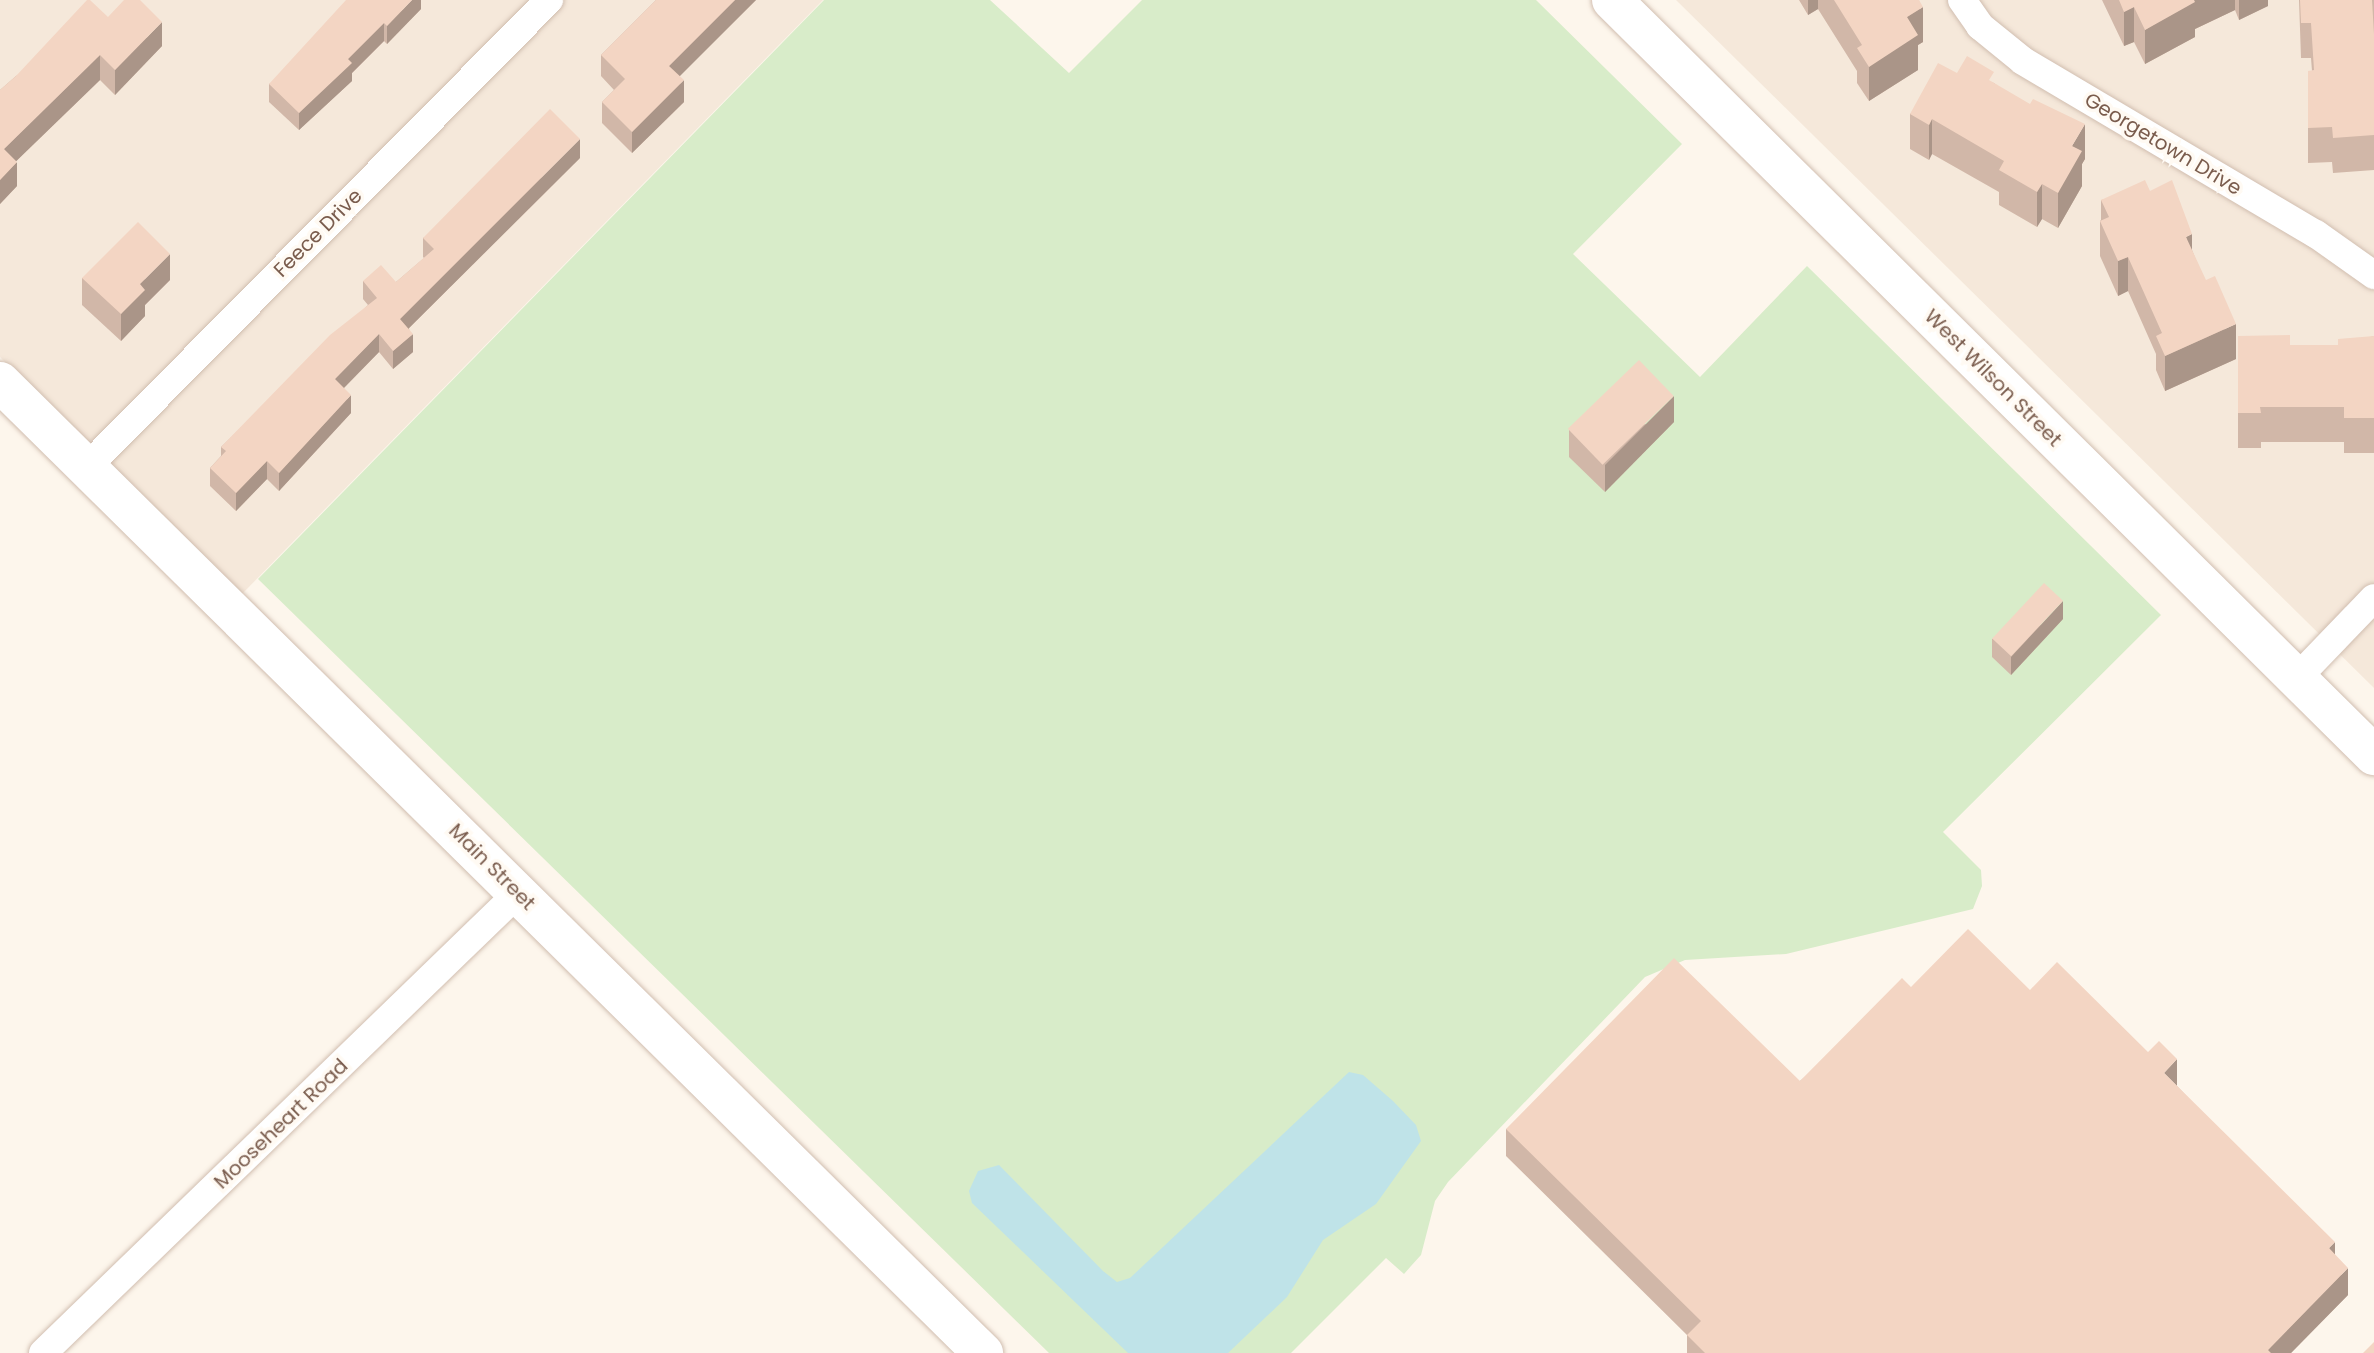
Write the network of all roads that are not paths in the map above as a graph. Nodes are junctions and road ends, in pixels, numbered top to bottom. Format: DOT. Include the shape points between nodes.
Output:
graph roads {
  1 [pos="549,0"];
  2 [pos="1612,0"];
  3 [pos="1962,0"];
  4 [pos="2374,275"];
  5 [pos="0,382"];
  6 [pos="87,467"];
  7 [pos="2374,598"];
  8 [pos="2296,679"];
  9 [pos="2374,755"];
  10 [pos="518,893"];
  11 [pos="43,1353"];
  12 [pos="983,1353"];
  1 -- 6 [label="street, Feece Drive"];
  2 -- 8 [label="main road, West Wilson Street"];
  3 -- 4 [label="street, Georgetown Drive" via="1980,26 2023,61 2316,234"];
  5 -- 6 [label="main road, Main Street"];
  6 -- 10 [label="main road, Main Street"];
  7 -- 8 [label="street"];
  8 -- 9 [label="main road, West Wilson Street"];
  10 -- 11 [label="street, Mooseheart Road"];
  10 -- 12 [label="main road, Main Street"];
}
